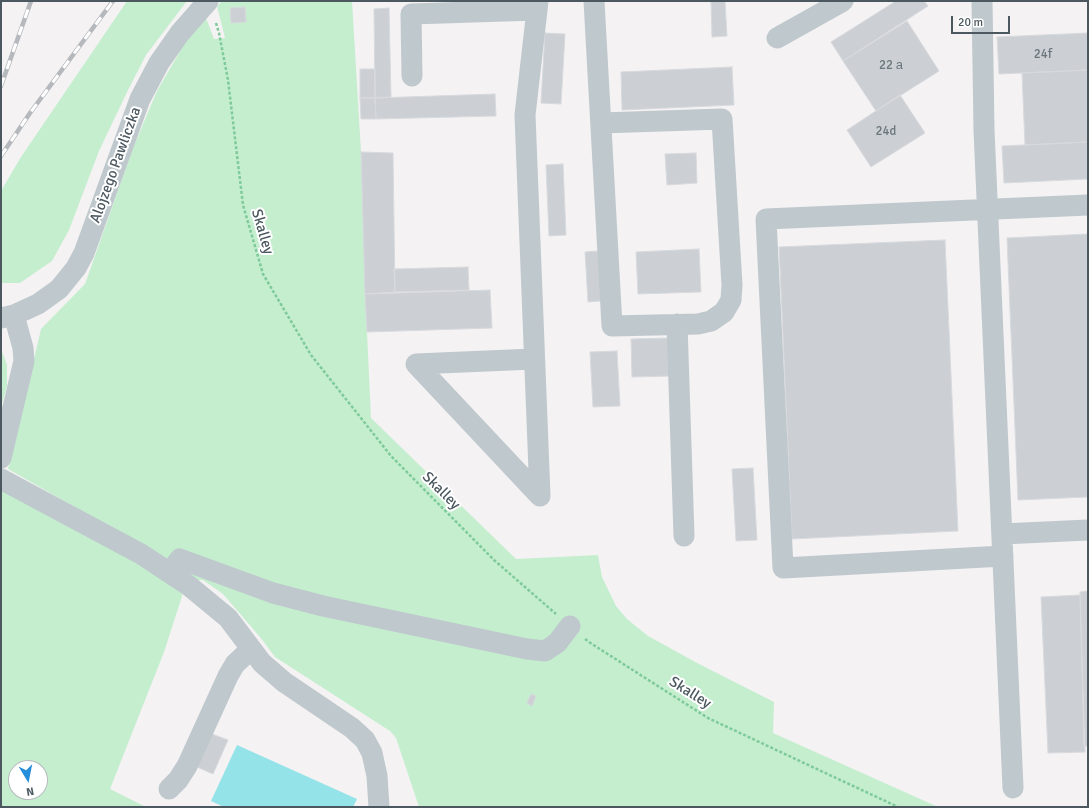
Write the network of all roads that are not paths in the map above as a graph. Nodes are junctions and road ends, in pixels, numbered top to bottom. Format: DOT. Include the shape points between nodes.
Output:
graph roads {
  1 [pos="600,1"];
  2 [pos="844,1"];
  3 [pos="982,1"];
  4 [pos="207,2"];
  5 [pos="537,5"];
  6 [pos="777,38"];
  7 [pos="412,76"];
  8 [pos="601,123"];
  9 [pos="1088,205"];
  10 [pos="988,209"];
  11 [pos="8,316"];
  12 [pos="677,324"];
  13 [pos="534,359"];
  14 [pos="1,458"];
  15 [pos="1,479"];
  16 [pos="1088,530"];
  17 [pos="1002,534"];
  18 [pos="684,536"];
  19 [pos="1003,556"];
  20 [pos="170,572"];
  21 [pos="570,626"];
  22 [pos="251,649"];
  23 [pos="1013,788"];
  24 [pos="169,789"];
  25 [pos="379,807"];
  1 -- 8 [label="street"];
  2 -- 6 [label="street"];
  3 -- 10 [label="street"];
  4 -- 11 [label="street, Alojzego Pawliczka" via="180,33 159,63 140,98 84,253 76,268 50,297"];
  5 -- 7 [label="street" via="410,14"];
  5 -- 13 [label="street" via="525,115"];
  8 -- 12 [label="street" via="612,326"];
  8 -- 12 [label="street" via="722,118 732,285 730,300 724,312 710,321"];
  9 -- 10 [label="street"];
  10 -- 17 [label="street"];
  10 -- 19 [label="street" via="766,219 783,568"];
  11 -- 14 [label="street" via="24,348 24,361"];
  12 -- 18 [label="street"];
  13 -- 13 [label="street" via="416,364 540,496 539,473"];
  15 -- 20 [label="street"];
  16 -- 17 [label="street"];
  17 -- 19 [label="street"];
  19 -- 23 [label="street"];
  20 -- 21 [label="street" via="180,559 273,593 527,649 545,651 557,643"];
  20 -- 22 [label="street" via="228,618"];
  22 -- 24 [label="street" via="235,664 187,766"];
  22 -- 25 [label="street" via="262,663 284,682 352,728 365,740 372,753 377,776"];
}
